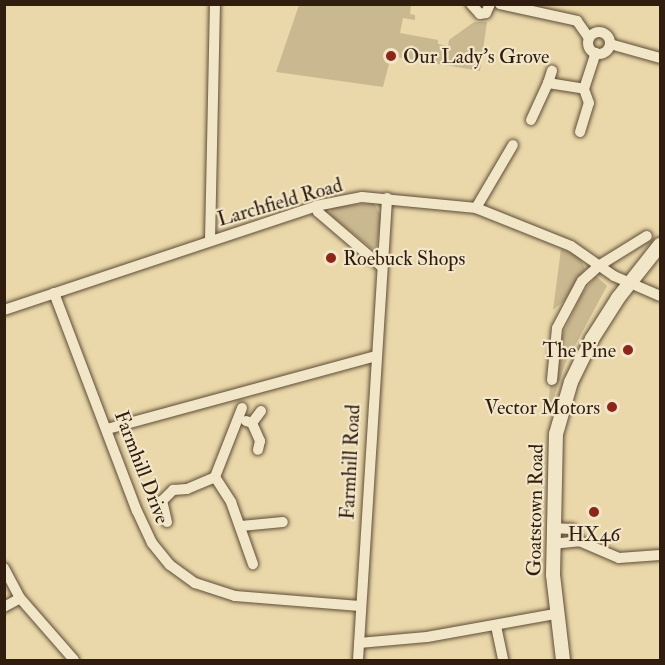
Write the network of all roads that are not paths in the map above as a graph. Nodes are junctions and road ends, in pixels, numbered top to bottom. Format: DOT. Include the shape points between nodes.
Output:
graph roads {
  1 [pos="215,4"];
  2 [pos="471,4"];
  3 [pos="490,4"];
  4 [pos="500,4"];
  5 [pos="589,38"];
  6 [pos="610,44"];
  7 [pos="596,53"];
  8 [pos="660,58"];
  9 [pos="552,71"];
  10 [pos="548,83"];
  11 [pos="584,89"];
  12 [pos="531,120"];
  13 [pos="580,132"];
  14 [pos="513,145"];
  15 [pos="387,198"];
  16 [pos="316,206"];
  17 [pos="476,208"];
  18 [pos="208,219"];
  19 [pos="225,236"];
  20 [pos="647,236"];
  21 [pos="210,241"];
  22 [pos="660,245"];
  23 [pos="600,265"];
  24 [pos="381,266"];
  25 [pos="631,281"];
  26 [pos="54,293"];
  27 [pos="660,296"];
  28 [pos="4,310"];
  29 [pos="375,356"];
  30 [pos="552,380"];
  31 [pos="261,411"];
  32 [pos="252,423"];
  33 [pos="108,429"];
  34 [pos="258,450"];
  35 [pos="214,477"];
  36 [pos="167,522"];
  37 [pos="283,522"];
  38 [pos="241,526"];
  39 [pos="552,528"];
  40 [pos="579,541"];
  41 [pos="552,544"];
  42 [pos="660,555"];
  43 [pos="253,564"];
  44 [pos="4,568"];
  45 [pos="20,598"];
  46 [pos="360,606"];
  47 [pos="4,607"];
  48 [pos="555,614"];
  49 [pos="496,626"];
  50 [pos="359,643"];
  51 [pos="74,660"];
  52 [pos="358,660"];
  53 [pos="503,660"];
  54 [pos="563,660"];
  1 -- 18 [label="street"];
  2 -- 3 [label="street" via="480,14 486,13"];
  4 -- 5 [label="street" via="577,21"];
  5 -- 6 [label="street" via="596,32 603,33"];
  5 -- 7 [label="street" via="590,49"];
  6 -- 7 [label="street" via="605,52"];
  6 -- 8 [label="street"];
  7 -- 11 [label="street"];
  9 -- 10 [label="street"];
  10 -- 11 [label="street"];
  10 -- 12 [label="street"];
  11 -- 13 [label="street" via="590,103"];
  14 -- 17 [label="street"];
  15 -- 16 [label="street, Larchfield Road" via="362,197"];
  15 -- 17 [label="street, Larchfield Road"];
  15 -- 24 [label="street, Farmhill Road"];
  16 -- 19 [label="street, Larchfield Road"];
  16 -- 24 [label="street" via="318,212"];
  17 -- 23 [label="street, Larchfield Road" via="571,246"];
  18 -- 19 [label="street"];
  18 -- 21 [label="street"];
  19 -- 21 [label="street, Larchfield Road"];
  20 -- 23 [label="street"];
  21 -- 26 [label="street, Larchfield Road"];
  22 -- 25 [label="main road, Goatstown Road"];
  23 -- 25 [label="street, Larchfield Road" via="614,276"];
  23 -- 30 [label="street" via="582,281 563,314 554,346"];
  24 -- 29 [label="street, Farmhill Road"];
  25 -- 27 [label="street, Larchfield Road"];
  25 -- 39 [label="main road, Goatstown Road" via="592,339 564,405 555,444"];
  26 -- 28 [label="street, Larchfield Road"];
  26 -- 33 [label="street, Farmhill Drive"];
  29 -- 33 [label="street"];
  29 -- 46 [label="street, Farmhill Road"];
  31 -- 32 [label="street"];
  32 -- 34 [label="street" via="260,441"];
  32 -- 35 [label="street" via="241,413"];
  33 -- 46 [label="street, Farmhill Drive" via="153,543 181,576 235,596"];
  35 -- 36 [label="street" via="187,489 173,490 162,501"];
  35 -- 38 [label="street"];
  37 -- 38 [label="street"];
  38 -- 43 [label="street"];
  39 -- 40 [label="street" via="572,529"];
  39 -- 41 [label="main road, Goatstown Road"];
  40 -- 41 [label="street"];
  40 -- 42 [label="street" via="619,558"];
  41 -- 48 [label="main road, Goatstown Road"];
  44 -- 45 [label="street"];
  45 -- 47 [label="street"];
  45 -- 51 [label="street"];
  46 -- 50 [label="street, Farmhill Road"];
  48 -- 49 [label="street"];
  48 -- 54 [label="main road, Goatstown Road"];
  49 -- 50 [label="street"];
  49 -- 53 [label="street"];
  50 -- 52 [label="street, Farmhill Road"];
}
